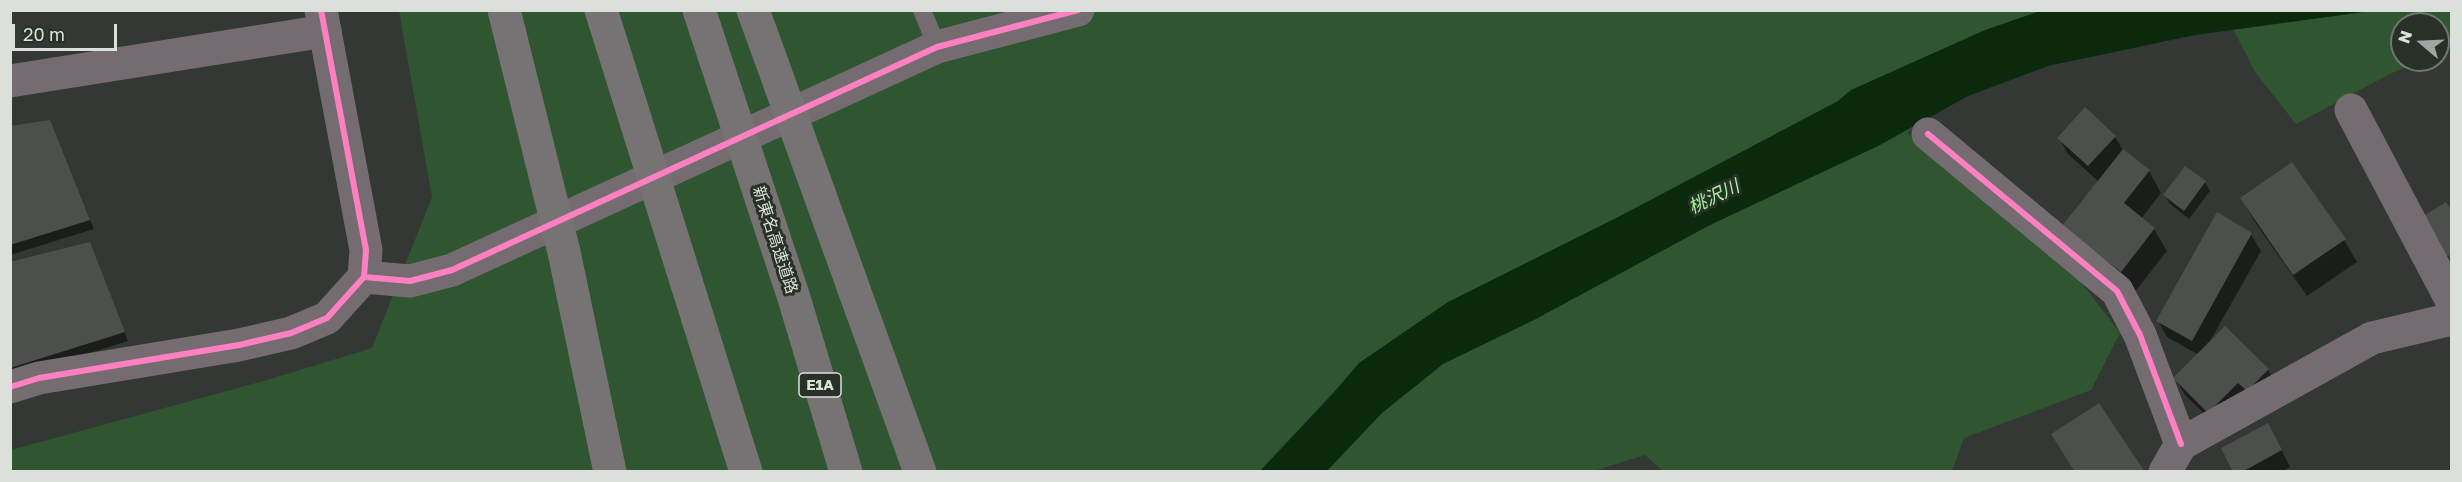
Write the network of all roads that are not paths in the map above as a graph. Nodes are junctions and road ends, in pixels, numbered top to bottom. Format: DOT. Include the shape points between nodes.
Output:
graph roads {
  1 [pos="504,10"];
  2 [pos="601,10"];
  3 [pos="699,10"];
  4 [pos="753,10"];
  5 [pos="922,10"];
  6 [pos="1077,10"];
  7 [pos="323,21"];
  8 [pos="937,47"];
  9 [pos="10,81"];
  10 [pos="2351,110"];
  11 [pos="1928,134"];
  12 [pos="364,277"];
  13 [pos="2451,301"];
  14 [pos="2451,319"];
  15 [pos="10,387"];
  16 [pos="2173,458"];
  17 [pos="610,471"];
  18 [pos="746,471"];
  19 [pos="846,471"];
  20 [pos="920,471"];
  1 -- 17 [label="highway" via="564,252"];
  2 -- 18 [label="highway"];
  3 -- 19 [label="highway, 新東名高速道路 / E1A" via="794,298"];
  4 -- 20 [label="highway"];
  5 -- 8 [label="lane"];
  6 -- 8 [label="street"];
  7 -- 9 [label="street"];
  7 -- 12 [label="street" via="366,250"];
  8 -- 12 [label="street" via="452,270 410,281"];
  10 -- 13 [label="street"];
  11 -- 16 [label="street" via="2117,291 2140,335"];
  12 -- 15 [label="street" via="327,318 291,333 39,378"];
  14 -- 16 [label="street" via="2372,338"];
}
